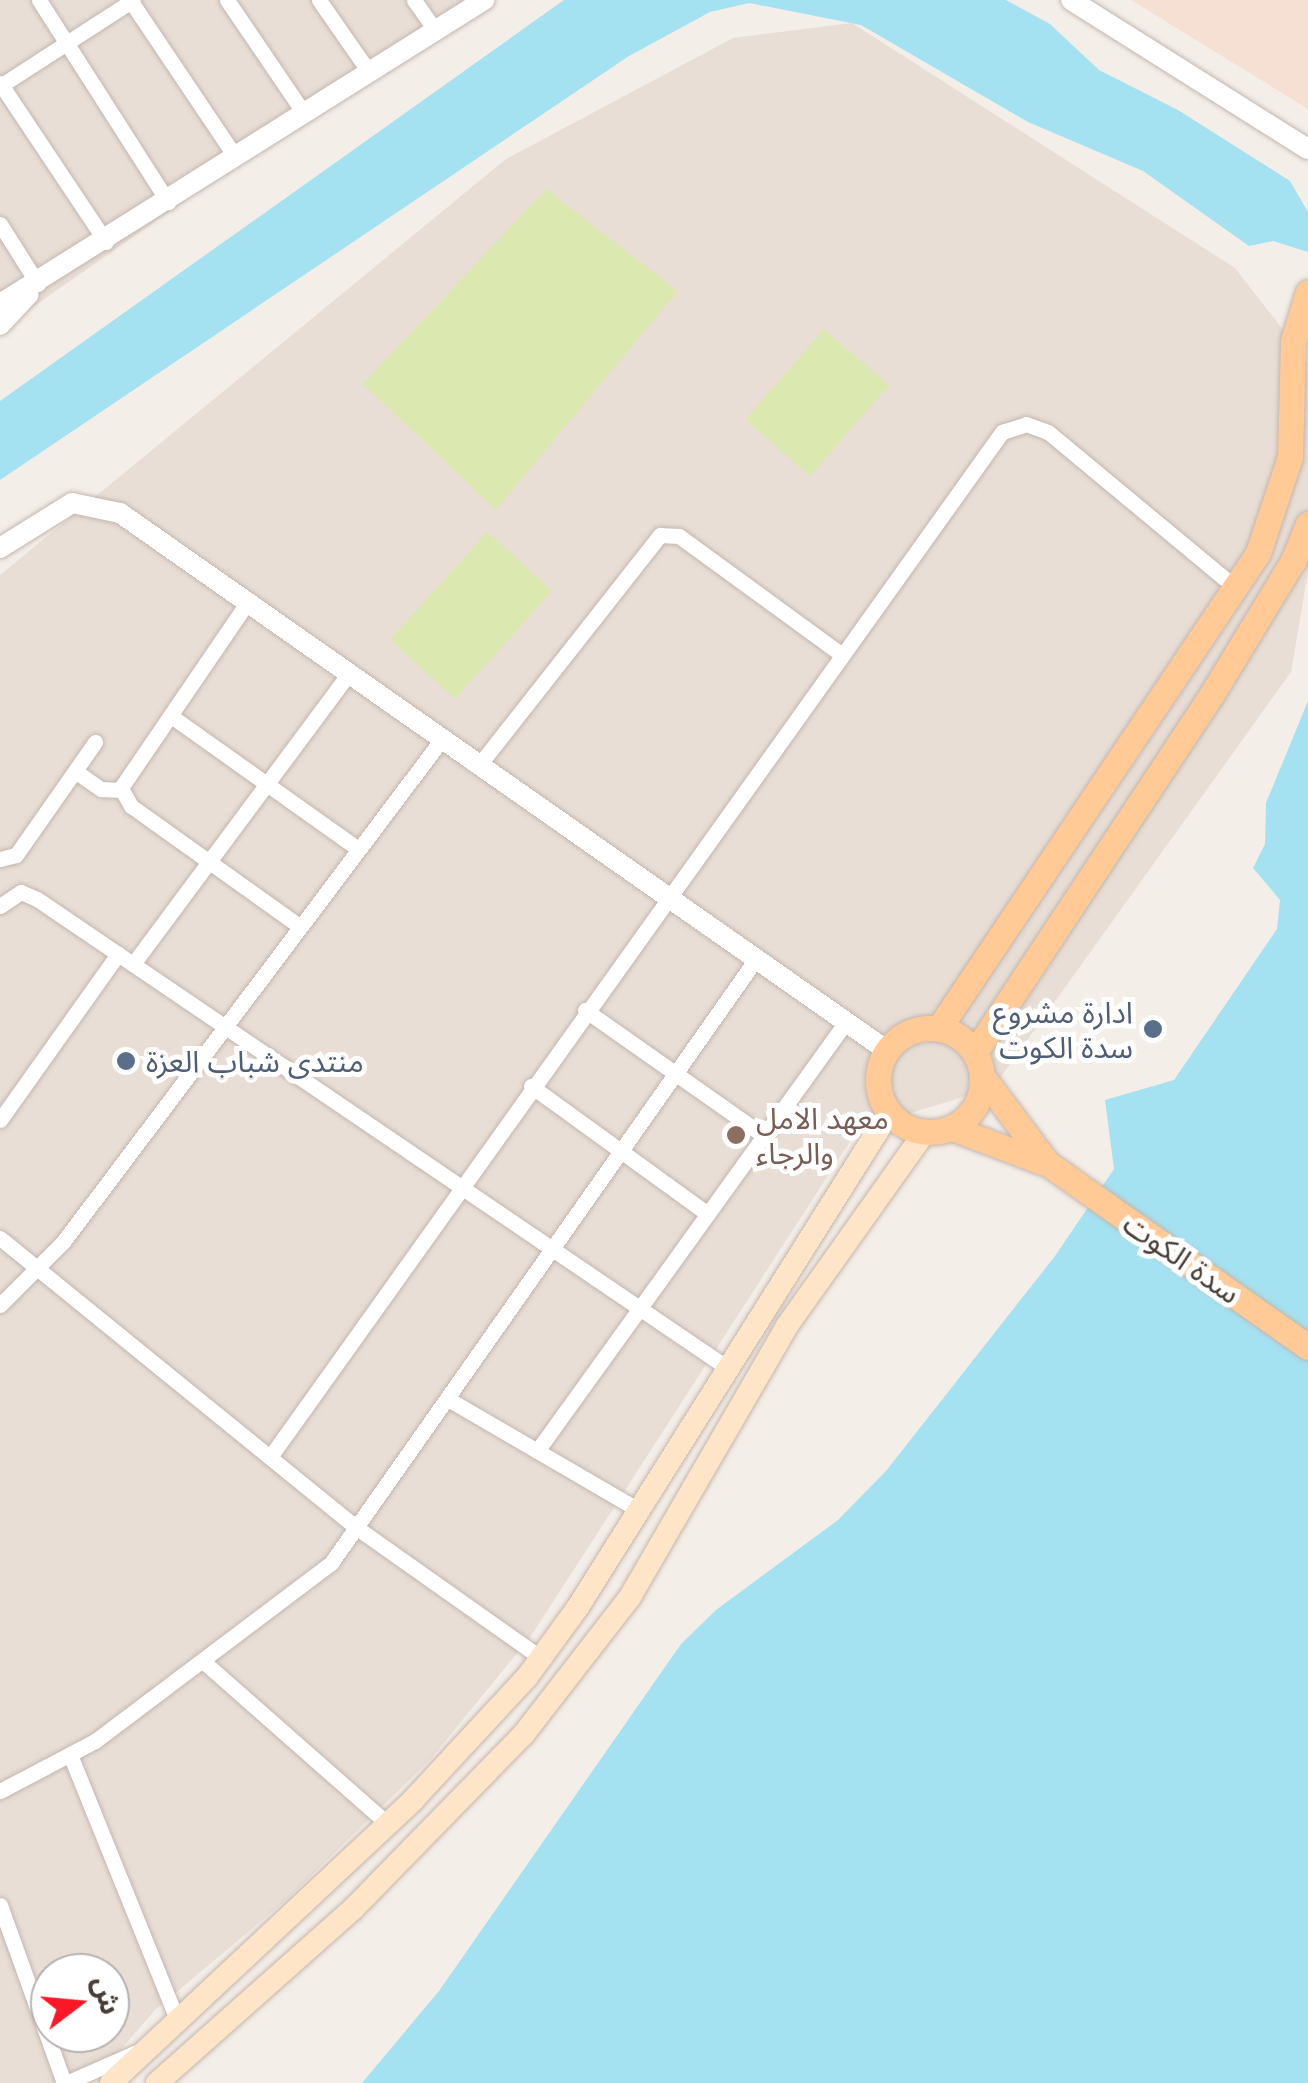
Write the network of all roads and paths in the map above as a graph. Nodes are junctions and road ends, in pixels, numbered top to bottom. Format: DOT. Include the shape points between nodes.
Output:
graph roads {
  1 [pos="39,0"];
  2 [pos="131,0"];
  3 [pos="227,0"];
  4 [pos="319,0"];
  5 [pos="414,0"];
  6 [pos="484,0"];
  7 [pos="1071,0"];
  8 [pos="434,29"];
  9 [pos="66,43"];
  10 [pos="370,72"];
  11 [pos="0,85"];
  12 [pos="302,112"];
  13 [pos="1308,150"];
  14 [pos="234,155"];
  15 [pos="168,202"];
  16 [pos="0,224"];
  17 [pos="106,242"];
  18 [pos="38,284"];
  19 [pos="1308,292"];
  20 [pos="0,304"];
  21 [pos="0,326"];
  22 [pos="1308,524"];
  23 [pos="0,548"];
  24 [pos="1237,589"];
  25 [pos="247,603"];
  26 [pos="841,654"];
  27 [pos="348,674"];
  28 [pos="171,716"];
  29 [pos="442,739"];
  30 [pos="95,742"];
  31 [pos="479,765"];
  32 [pos="74,770"];
  33 [pos="266,784"];
  34 [pos="121,790"];
  35 [pos="358,849"];
  36 [pos="4,859"];
  37 [pos="209,861"];
  38 [pos="16,894"];
  39 [pos="666,896"];
  40 [pos="0,906"];
  41 [pos="299,926"];
  42 [pos="118,954"];
  43 [pos="756,959"];
  44 [pos="133,964"];
  45 [pos="585,1010"];
  46 [pos="846,1022"];
  47 [pos="223,1026"];
  48 [pos="939,1028"];
  49 [pos="886,1050"];
  50 [pos="978,1064"];
  51 [pos="677,1073"];
  52 [pos="532,1086"];
  53 [pos="889,1113"];
  54 [pos="0,1120"];
  55 [pos="952,1128"];
  56 [pos="924,1132"];
  57 [pos="764,1136"];
  58 [pos="622,1151"];
  59 [pos="1051,1166"];
  60 [pos="460,1187"];
  61 [pos="708,1214"];
  62 [pos="0,1238"];
  63 [pos="553,1250"];
  64 [pos="38,1268"];
  65 [pos="0,1305"];
  66 [pos="640,1309"];
  67 [pos="1308,1347"];
  68 [pos="729,1369"];
  69 [pos="448,1399"];
  70 [pos="537,1451"];
  71 [pos="674,1455"];
  72 [pos="270,1458"];
  73 [pos="701,1470"];
  74 [pos="637,1509"];
  75 [pos="356,1528"];
  76 [pos="541,1658"];
  77 [pos="204,1662"];
  78 [pos="71,1757"];
  79 [pos="0,1791"];
  80 [pos="388,1824"];
  81 [pos="0,1904"];
  82 [pos="176,2018"];
  83 [pos="142,2050"];
  84 [pos="65,2083"];
  85 [pos="111,2083"];
  86 [pos="157,2083"];
  1 -- 9 [label="street"];
  2 -- 9 [label="street"];
  2 -- 14 [label="street"];
  3 -- 12 [label="street"];
  4 -- 10 [label="street"];
  5 -- 8 [label="street"];
  6 -- 8 [label="street"];
  7 -- 13 [label="street"];
  8 -- 10 [label="street"];
  9 -- 11 [label="street"];
  9 -- 15 [label="street"];
  10 -- 12 [label="street"];
  11 -- 17 [label="street"];
  12 -- 14 [label="street"];
  14 -- 15 [label="street"];
  15 -- 17 [label="street"];
  16 -- 18 [label="street"];
  17 -- 18 [label="street"];
  18 -- 20 [label="street"];
  18 -- 21 [label="street"];
  19 -- 24 [label="main road" via="1293,342 1290,457 1282,497"];
  22 -- 50 [label="main road" via="1284,577"];
  23 -- 25 [label="street" via="59,508 88,502 120,513"];
  24 -- 26 [label="street" via="1048,432 1016,424 1002,432"];
  24 -- 48 [label="main road"];
  25 -- 27 [label="street"];
  25 -- 28 [label="street"];
  26 -- 31 [label="street" via="678,536 660,535"];
  26 -- 39 [label="street"];
  27 -- 29 [label="street"];
  27 -- 33 [label="street"];
  28 -- 33 [label="street"];
  28 -- 34 [label="street"];
  29 -- 31 [label="street"];
  29 -- 35 [label="street"];
  30 -- 32 [label="street"];
  31 -- 39 [label="street"];
  32 -- 34 [label="street" via="101,789"];
  32 -- 36 [label="street"];
  33 -- 35 [label="street"];
  33 -- 37 [label="street"];
  34 -- 37 [label="street" via="131,806"];
  35 -- 41 [label="street"];
  36 -- 38 [label="street"];
  37 -- 41 [label="street"];
  37 -- 44 [label="street"];
  38 -- 40 [label="street"];
  38 -- 42 [label="street" via="37,899"];
  39 -- 43 [label="street"];
  39 -- 45 [label="street"];
  41 -- 47 [label="street"];
  42 -- 44 [label="street"];
  42 -- 54 [label="street"];
  43 -- 46 [label="street"];
  43 -- 51 [label="street"];
  44 -- 47 [label="street"];
  45 -- 51 [label="street"];
  45 -- 52 [label="street"];
  46 -- 49 [label="street"];
  46 -- 57 [label="street"];
  47 -- 60 [label="street"];
  47 -- 64 [label="street"];
  48 -- 49 [label="main road" via="909,1031"];
  48 -- 50 [label="main road"];
  49 -- 53 [label="main road" via="877,1082"];
  50 -- 55 [label="main road" via="975,1106"];
  50 -- 59 [label="main road"];
  51 -- 57 [label="street"];
  51 -- 58 [label="street"];
  52 -- 58 [label="street"];
  52 -- 60 [label="street"];
  53 -- 56 [label="main road"];
  53 -- 68 [label="main road"];
  55 -- 56 [label="main road"];
  55 -- 59 [label="main road"];
  56 -- 73 [label="main road" via="787,1326"];
  57 -- 61 [label="street"];
  58 -- 61 [label="street"];
  58 -- 63 [label="street"];
  59 -- 67 [label="main road, سدة الكوت"];
  60 -- 63 [label="street"];
  60 -- 72 [label="street"];
  61 -- 66 [label="street"];
  62 -- 64 [label="street"];
  63 -- 66 [label="street"];
  63 -- 69 [label="street"];
  64 -- 65 [label="street"];
  64 -- 72 [label="street"];
  66 -- 68 [label="street"];
  66 -- 70 [label="street"];
  68 -- 71 [label="main road"];
  69 -- 70 [label="street"];
  69 -- 75 [label="street"];
  70 -- 74 [label="street"];
  71 -- 73 [label="main road"];
  71 -- 74 [label="main road"];
  72 -- 75 [label="street"];
  73 -- 86 [label="main road" via="630,1596 523,1735 353,1909"];
  74 -- 76 [label="main road"];
  75 -- 76 [label="street"];
  75 -- 77 [label="street" via="316,1578"];
  76 -- 80 [label="main road"];
  77 -- 78 [label="street"];
  77 -- 80 [label="street"];
  78 -- 79 [label="street"];
  78 -- 82 [label="street"];
  80 -- 82 [label="main road"];
  81 -- 84 [label="street"];
  82 -- 83 [label="main road"];
  83 -- 84 [label="street"];
  83 -- 85 [label="main road"];
}
